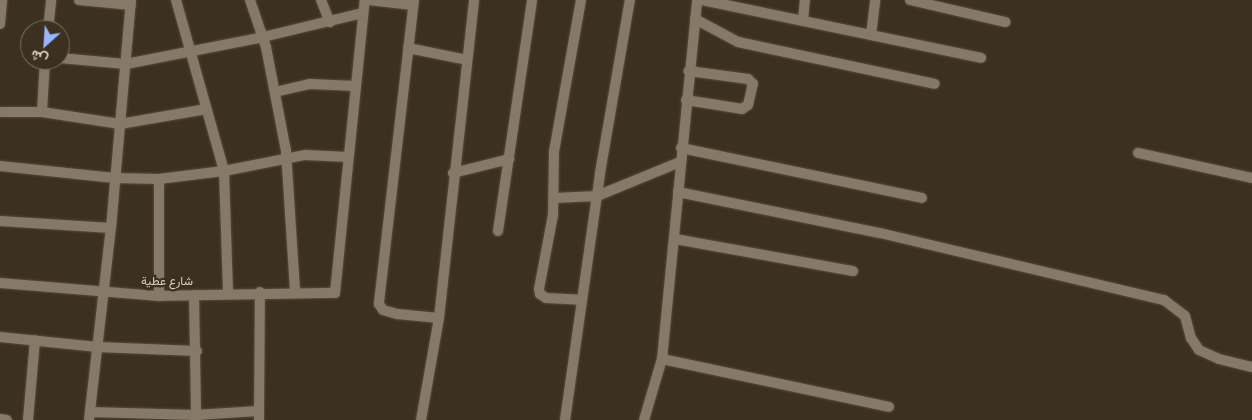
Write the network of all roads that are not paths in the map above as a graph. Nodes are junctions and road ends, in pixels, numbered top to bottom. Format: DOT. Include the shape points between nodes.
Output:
graph roads {
  1 [pos="1,0"];
  2 [pos="51,0"];
  3 [pos="79,0"];
  4 [pos="176,0"];
  5 [pos="250,0"];
  6 [pos="321,0"];
  7 [pos="366,0"];
  8 [pos="474,0"];
  9 [pos="532,0"];
  10 [pos="581,0"];
  11 [pos="630,0"];
  12 [pos="697,0"];
  13 [pos="702,0"];
  14 [pos="805,0"];
  15 [pos="875,0"];
  16 [pos="910,0"];
  17 [pos="131,2"];
  18 [pos="413,3"];
  19 [pos="363,13"];
  20 [pos="695,18"];
  21 [pos="49,20"];
  22 [pos="803,21"];
  23 [pos="330,22"];
  24 [pos="1005,22"];
  25 [pos="0,24"];
  26 [pos="871,35"];
  27 [pos="264,37"];
  28 [pos="408,48"];
  29 [pos="192,51"];
  30 [pos="981,58"];
  31 [pos="70,59"];
  32 [pos="467,60"];
  33 [pos="126,64"];
  34 [pos="44,70"];
  35 [pos="689,71"];
  36 [pos="936,84"];
  37 [pos="356,86"];
  38 [pos="275,92"];
  39 [pos="686,100"];
  40 [pos="207,109"];
  41 [pos="0,112"];
  42 [pos="42,112"];
  43 [pos="120,124"];
  44 [pos="681,148"];
  45 [pos="1138,154"];
  46 [pos="348,157"];
  47 [pos="287,158"];
  48 [pos="509,159"];
  49 [pos="680,162"];
  50 [pos="0,166"];
  51 [pos="224,171"];
  52 [pos="453,173"];
  53 [pos="114,178"];
  54 [pos="1252,178"];
  55 [pos="159,179"];
  56 [pos="678,192"];
  57 [pos="596,196"];
  58 [pos="555,198"];
  59 [pos="922,198"];
  60 [pos="0,220"];
  61 [pos="111,228"];
  62 [pos="498,231"];
  63 [pos="674,239"];
  64 [pos="853,271"];
  65 [pos="0,283"];
  66 [pos="104,291"];
  67 [pos="260,292"];
  68 [pos="295,292"];
  69 [pos="228,293"];
  70 [pos="194,295"];
  71 [pos="160,296"];
  72 [pos="581,300"];
  73 [pos="439,318"];
  74 [pos="0,337"];
  75 [pos="35,340"];
  76 [pos="97,347"];
  77 [pos="197,351"];
  78 [pos="662,359"];
  79 [pos="1252,367"];
  80 [pos="889,407"];
  81 [pos="90,416"];
  82 [pos="259,416"];
  83 [pos="196,417"];
  84 [pos="0,419"];
  85 [pos="7,420"];
  86 [pos="28,420"];
  87 [pos="421,420"];
  88 [pos="565,420"];
  89 [pos="644,420"];
  1 -- 25 [label="street"];
  2 -- 21 [label="street"];
  3 -- 17 [label="street"];
  4 -- 29 [label="street"];
  5 -- 27 [label="street"];
  6 -- 23 [label="street"];
  7 -- 18 [label="street"];
  7 -- 19 [label="street"];
  8 -- 32 [label="street"];
  9 -- 48 [label="street"];
  10 -- 58 [label="street" via="554,152"];
  11 -- 57 [label="street"];
  12 -- 20 [label="street"];
  13 -- 22 [label="street"];
  14 -- 22 [label="street"];
  15 -- 26 [label="street"];
  16 -- 24 [label="street"];
  17 -- 33 [label="street"];
  18 -- 28 [label="street"];
  19 -- 23 [label="street"];
  19 -- 37 [label="street"];
  20 -- 35 [label="street"];
  20 -- 36 [label="street" via="732,40"];
  22 -- 26 [label="street"];
  23 -- 27 [label="street"];
  26 -- 30 [label="street"];
  27 -- 29 [label="street"];
  27 -- 38 [label="street"];
  28 -- 32 [label="street"];
  28 -- 73 [label="street" via="379,304 383,310 396,314"];
  29 -- 33 [label="street"];
  29 -- 40 [label="street"];
  31 -- 33 [label="street"];
  32 -- 52 [label="street"];
  33 -- 43 [label="street"];
  34 -- 42 [label="street"];
  35 -- 39 [label="street"];
  35 -- 39 [label="street" via="748,79 752,84 748,105 742,109"];
  37 -- 38 [label="street" via="310,84"];
  37 -- 46 [label="street"];
  38 -- 47 [label="street"];
  39 -- 44 [label="street"];
  40 -- 43 [label="street"];
  40 -- 51 [label="street"];
  41 -- 42 [label="street"];
  42 -- 43 [label="street"];
  43 -- 53 [label="street"];
  44 -- 49 [label="street"];
  44 -- 59 [label="street"];
  45 -- 54 [label="street"];
  46 -- 47 [label="street"];
  46 -- 68 [label="street, شارع عطية" via="334,293"];
  47 -- 51 [label="street"];
  47 -- 68 [label="street"];
  48 -- 52 [label="street"];
  48 -- 62 [label="street"];
  49 -- 56 [label="street"];
  49 -- 57 [label="street"];
  50 -- 53 [label="street"];
  51 -- 55 [label="street"];
  51 -- 69 [label="street"];
  52 -- 73 [label="street"];
  53 -- 55 [label="street"];
  53 -- 61 [label="street"];
  55 -- 71 [label="street"];
  56 -- 63 [label="street"];
  56 -- 79 [label="street" via="880,233 1164,300 1185,316 1191,338 1199,350"];
  57 -- 58 [label="street"];
  57 -- 72 [label="street"];
  58 -- 72 [label="street" via="540,294 553,300"];
  60 -- 61 [label="street"];
  61 -- 66 [label="street"];
  63 -- 64 [label="street"];
  63 -- 78 [label="street"];
  65 -- 66 [label="street, شارع عطية"];
  66 -- 71 [label="street, شارع عطية"];
  66 -- 76 [label="street"];
  67 -- 68 [label="street, شارع عطية"];
  67 -- 69 [label="street, شارع عطية"];
  67 -- 82 [label="street"];
  69 -- 70 [label="street, شارع عطية"];
  70 -- 71 [label="street, شارع عطية"];
  70 -- 77 [label="street"];
  72 -- 88 [label="street"];
  73 -- 87 [label="street"];
  74 -- 75 [label="street"];
  75 -- 76 [label="street"];
  75 -- 86 [label="street"];
  76 -- 77 [label="street"];
  76 -- 81 [label="street"];
  77 -- 83 [label="street"];
  78 -- 80 [label="street"];
  78 -- 89 [label="street"];
  81 -- 83 [label="street"];
  82 -- 83 [label="street"];
  84 -- 85 [label="street"];
}
